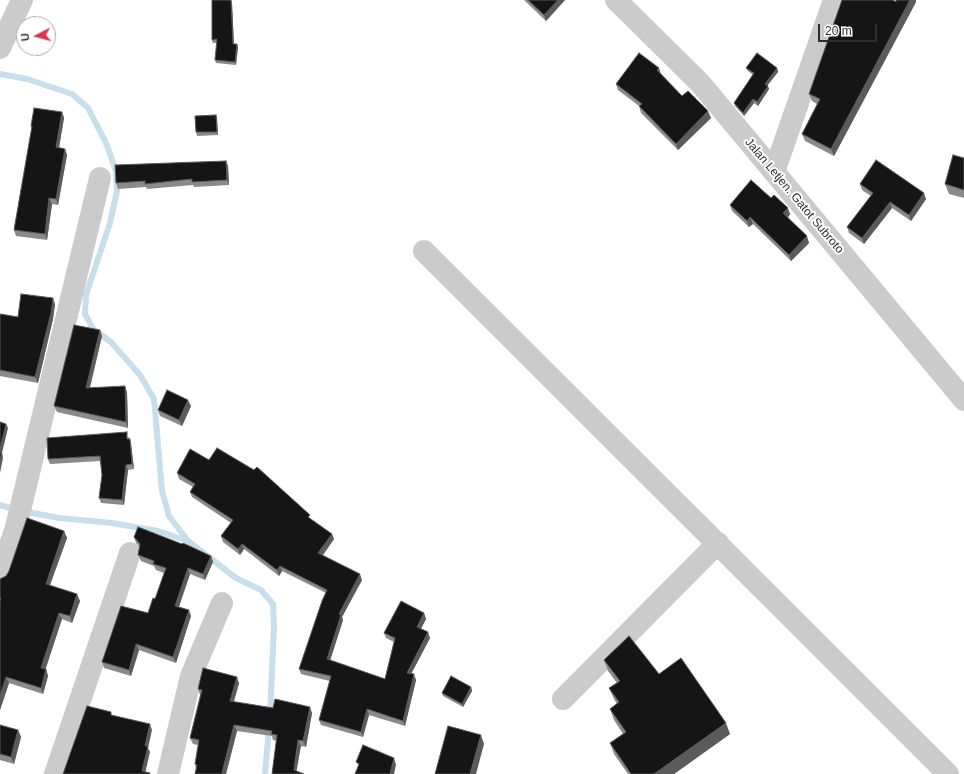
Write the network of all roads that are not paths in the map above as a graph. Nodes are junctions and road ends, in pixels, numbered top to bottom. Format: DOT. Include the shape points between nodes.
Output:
graph roads {
  1 [pos="22,0"];
  2 [pos="616,0"];
  3 [pos="834,0"];
  4 [pos="0,48"];
  5 [pos="774,172"];
  6 [pos="100,178"];
  7 [pos="424,251"];
  8 [pos="964,400"];
  9 [pos="718,543"];
  10 [pos="130,553"];
  11 [pos="0,573"];
  12 [pos="222,603"];
  13 [pos="563,699"];
  14 [pos="55,774"];
  15 [pos="168,774"];
  16 [pos="948,774"];
  1 -- 4 [label="street"];
  2 -- 5 [label="street, Jalan Letjen. Gatot Subroto" via="700,83"];
  3 -- 5 [label="street"];
  5 -- 8 [label="street, Jalan Letjen. Gatot Subroto"];
  6 -- 11 [label="street" via="15,531"];
  7 -- 9 [label="street"];
  9 -- 13 [label="street"];
  9 -- 16 [label="street"];
  10 -- 14 [label="street"];
  12 -- 15 [label="street" via="191,676"];
}
